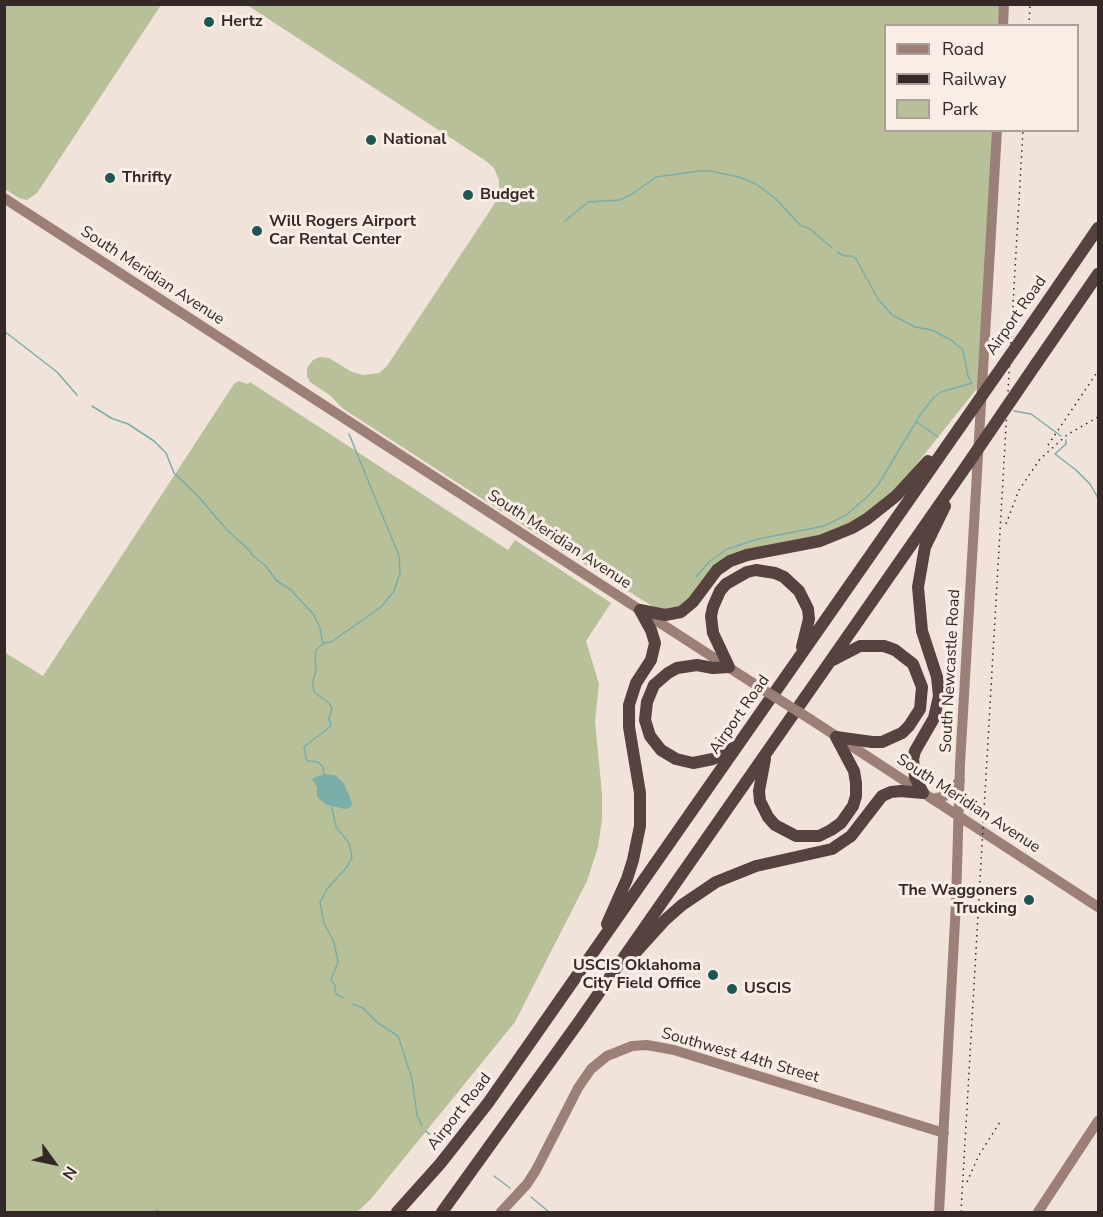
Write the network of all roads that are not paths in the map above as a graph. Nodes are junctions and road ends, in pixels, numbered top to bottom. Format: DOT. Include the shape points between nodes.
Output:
graph roads {
  1 [pos="1004,4"];
  2 [pos="1003,24"];
  3 [pos="997,132"];
  4 [pos="4,198"];
  5 [pos="1098,228"];
  6 [pos="1098,274"];
  7 [pos="960,427"];
  8 [pos="955,483"];
  9 [pos="640,610"];
  10 [pos="798,660"];
  11 [pos="827,664"];
  12 [pos="729,667"];
  13 [pos="836,737"];
  14 [pos="739,745"];
  15 [pos="768,749"];
  16 [pos="960,780"];
  17 [pos="927,796"];
  18 [pos="958,816"];
  19 [pos="1098,907"];
  20 [pos="587,963"];
  21 [pos="578,1023"];
  22 [pos="1098,1121"];
  23 [pos="944,1133"];
  24 [pos="397,1212"];
  25 [pos="442,1212"];
  26 [pos="501,1212"];
  27 [pos="939,1212"];
  28 [pos="1038,1212"];
  1 -- 2 [label="main road"];
  3 -- 16 [label="main road, South Newcastle Road"];
  4 -- 9 [label="main road, South Meridian Avenue"];
  5 -- 7 [label="highway, Airport Road, bridge"];
  6 -- 8 [label="highway, bridge"];
  7 -- 9 [label="highway" via="896,496 860,524 820,541 730,561 711,576 681,612 665,615"];
  7 -- 10 [label="highway, Airport Road"];
  8 -- 11 [label="highway"];
  8 -- 17 [label="highway" via="929,536 919,573 919,616 939,696 934,718 913,759 915,777"];
  9 -- 12 [label="main road, South Meridian Avenue"];
  9 -- 20 [label="highway" via="655,643 629,705 640,792 637,843 620,897"];
  10 -- 12 [label="highway" via="809,619 804,600 784,577 756,570 726,584 713,607 713,633"];
  10 -- 14 [label="highway, Airport Road"];
  11 -- 13 [label="highway" via="860,646 884,646 913,664 922,687 915,718 902,733 882,742"];
  11 -- 15 [label="highway"];
  12 -- 13 [label="main road, South Meridian Avenue, bridge"];
  12 -- 14 [label="highway" via="687,666 668,673 654,685 645,720 661,750 685,762 704,762"];
  13 -- 15 [label="highway" via="854,771 856,796 841,823 819,836 796,836 768,817 759,791"];
  13 -- 17 [label="main road, South Meridian Avenue"];
  14 -- 20 [label="highway, Airport Road"];
  15 -- 21 [label="highway"];
  16 -- 17 [label="main road" via="949,795"];
  16 -- 18 [label="main road, South Newcastle Road"];
  17 -- 18 [label="main road, South Meridian Avenue"];
  17 -- 21 [label="highway" via="891,792 877,801 858,830 842,844 736,873 699,892 641,945"];
  18 -- 19 [label="main road, South Meridian Avenue"];
  18 -- 23 [label="main road, South Newcastle Road"];
  20 -- 24 [label="highway, Airport Road" via="482,1112"];
  21 -- 25 [label="highway"];
  22 -- 28 [label="main road"];
  23 -- 26 [label="main road, Southwest 44th Street" via="674,1050 632,1046 607,1056 591,1069 527,1185"];
  23 -- 27 [label="main road, South Newcastle Road"];
}
